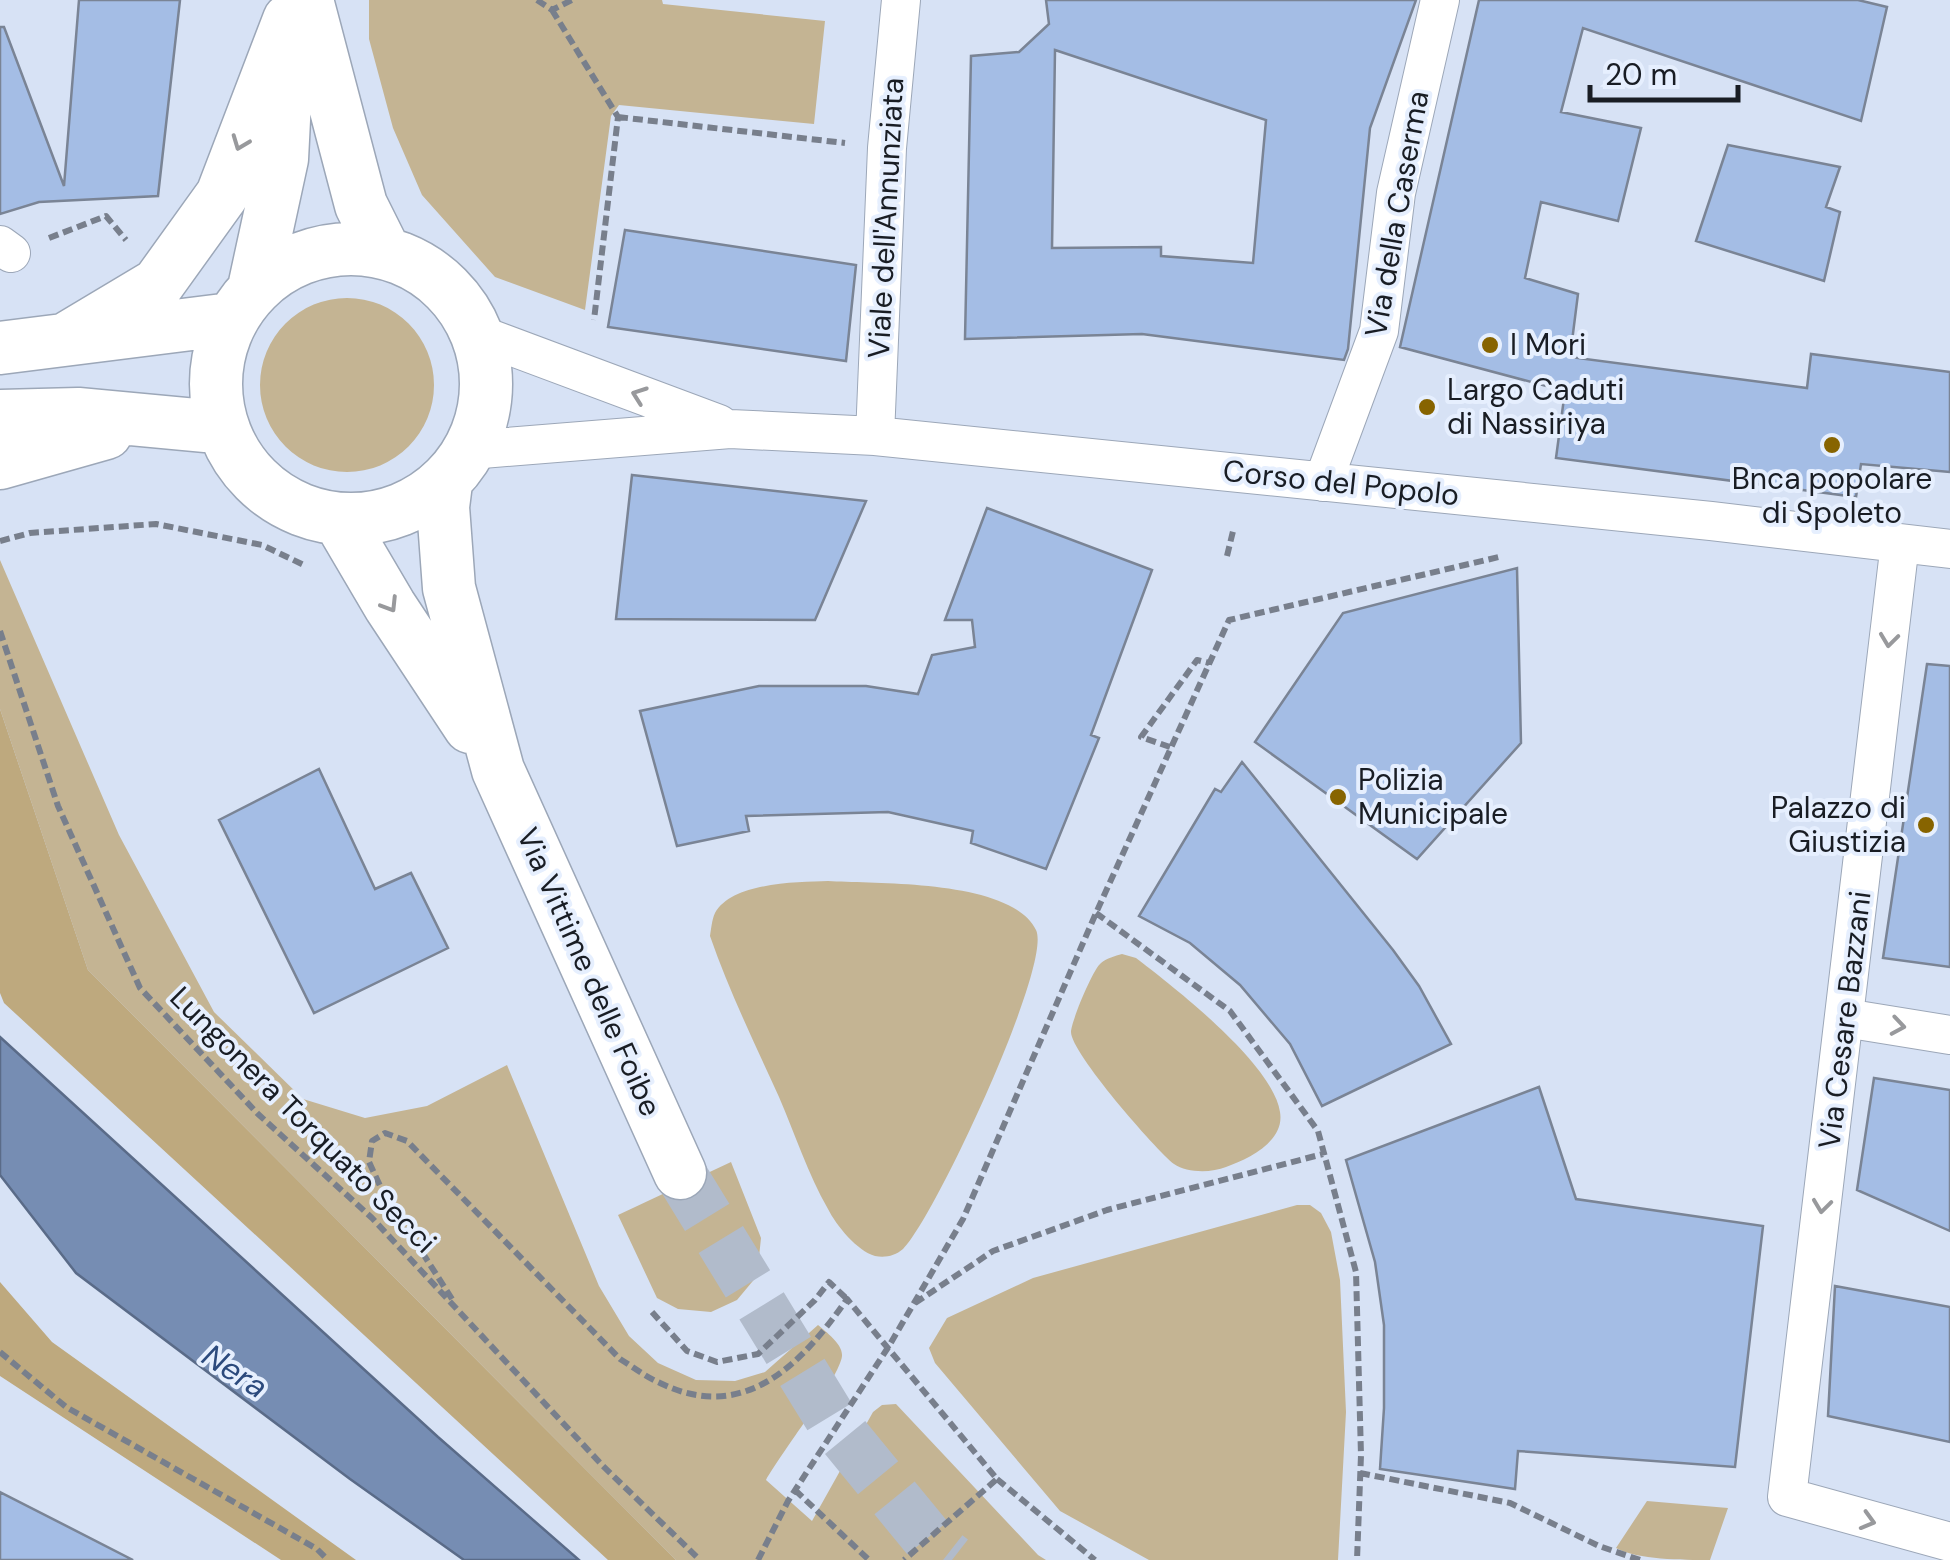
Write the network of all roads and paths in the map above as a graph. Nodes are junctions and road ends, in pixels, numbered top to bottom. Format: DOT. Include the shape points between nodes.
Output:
graph roads {
  1 [pos="536,0"];
  2 [pos="572,0"];
  3 [pos="901,0"];
  4 [pos="1440,0"];
  5 [pos="296,7"];
  6 [pos="552,10"];
  7 [pos="618,116"];
  8 [pos="886,148"];
  9 [pos="5,249"];
  10 [pos="134,250"];
  11 [pos="385,252"];
  12 [pos="243,304"];
  13 [pos="594,320"];
  14 [pos="142,332"];
  15 [pos="478,334"];
  16 [pos="66,339"];
  17 [pos="0,348"];
  18 [pos="0,392"];
  19 [pos="0,416"];
  20 [pos="151,421"];
  21 [pos="221,424"];
  22 [pos="730,429"];
  23 [pos="875,436"];
  24 [pos="0,463"];
  25 [pos="458,466"];
  26 [pos="1323,482"];
  27 [pos="340,521"];
  28 [pos="1234,526"];
  29 [pos="0,541"];
  30 [pos="1900,543"];
  31 [pos="1950,549"];
  32 [pos="1227,556"];
  33 [pos="1498,556"];
  34 [pos="310,568"];
  35 [pos="0,631"];
  36 [pos="1209,664"];
  37 [pos="1170,747"];
  38 [pos="498,770"];
  39 [pos="1096,912"];
  40 [pos="1846,1018"];
  41 [pos="1950,1035"];
  42 [pos="1324,1154"];
  43 [pos="680,1174"];
  44 [pos="847,1299"];
  45 [pos="912,1304"];
  46 [pos="652,1312"];
  47 [pos="460,1313"];
  48 [pos="889,1346"];
  49 [pos="0,1352"];
  50 [pos="1360,1473"];
  51 [pos="998,1479"];
  52 [pos="795,1490"];
  53 [pos="1950,1542"];
  54 [pos="328,1560"];
  55 [pos="700,1560"];
  56 [pos="758,1560"];
  57 [pos="869,1560"];
  58 [pos="904,1560"];
  59 [pos="1095,1560"];
  60 [pos="1357,1560"];
  61 [pos="1640,1560"];
  1 -- 6 [label="path"];
  2 -- 6 [label="path"];
  3 -- 8 [label="street, Viale dell'Annunziata"];
  4 -- 26 [label="street, Via della Caserma" via="1396,192 1380,331"];
  5 -- 11 [label="street" via="361,206"];
  5 -- 12 [label="street" via="282,160"];
  5 -- 16 [label="street, one-way" via="222,195 158,284"];
  6 -- 7 [label="path"];
  7 -- 8 [label="path"];
  7 -- 13 [label="path"];
  8 -- 23 [label="street, Viale dell'Annunziata"];
  9 -- 10 [label="path" via="106,216"];
  11 -- 12 [label="street" via="315,253 282,266"];
  11 -- 15 [label="street" via="424,269 456,298"];
  12 -- 14 [label="street"];
  12 -- 21 [label="street" via="218,353"];
  14 -- 16 [label="street"];
  14 -- 18 [label="street"];
  22 -- 15 [label="street, Corso del Popolo, one-way"];
  15 -- 25 [label="street" via="484,413"];
  16 -- 17 [label="street"];
  19 -- 20 [label="street"];
  20 -- 21 [label="street"];
  20 -- 24 [label="street"];
  21 -- 27 [label="street" via="246,472 288,506"];
  22 -- 23 [label="street, Corso del Popolo"];
  22 -- 25 [label="street, Corso del Popolo"];
  23 -- 26 [label="street, Corso del Popolo"];
  25 -- 27 [label="street" via="415,505 379,519"];
  25 -- 38 [label="street, Via Vittime delle Foibe" via="443,507 449,588"];
  26 -- 30 [label="street, Corso del Popolo"];
  27 -- 38 [label="street, Via Vittime delle Foibe, one-way"];
  28 -- 32 [label="path"];
  29 -- 34 [label="path" via="156,524 262,545"];
  30 -- 31 [label="street, Corso del Popolo"];
  30 -- 40 [label="street, Via Cesare Bazzani, one-way"];
  33 -- 36 [label="path" via="1229,620"];
  35 -- 47 [label="path, Lungonera Torquato Secci" via="58,806 140,988"];
  36 -- 37 [label="path"];
  36 -- 37 [label="path" via="1197,660 1140,736"];
  37 -- 39 [label="path"];
  38 -- 43 [label="street, Via Vittime delle Foibe"];
  39 -- 42 [label="path" via="1230,1012 1318,1131"];
  39 -- 45 [label="path" via="963,1219"];
  40 -- 41 [label="street, one-way"];
  40 -- 53 [label="street, Via Cesare Bazzani, one-way" via="1787,1497"];
  42 -- 45 [label="path" via="1042,1233 993,1251"];
  42 -- 50 [label="path" via="1356,1272"];
  44 -- 46 [label="path" via="829,1282 758,1354 717,1362 686,1351"];
  44 -- 47 [label="path" via="818,1342 752,1391 708,1398 662,1384 620,1359 408,1141 385,1133 372,1141 370,1162"];
  44 -- 48 [label="path"];
  45 -- 48 [label="path"];
  47 -- 55 [label="path, Lungonera Torquato Secci"];
  48 -- 51 [label="path"];
  48 -- 52 [label="path"];
  49 -- 54 [label="path" via="66,1407"];
  50 -- 60 [label="path"];
  50 -- 61 [label="path" via="1510,1502"];
  51 -- 58 [label="path"];
  51 -- 59 [label="path"];
  52 -- 56 [label="path"];
  52 -- 57 [label="path"];
}
